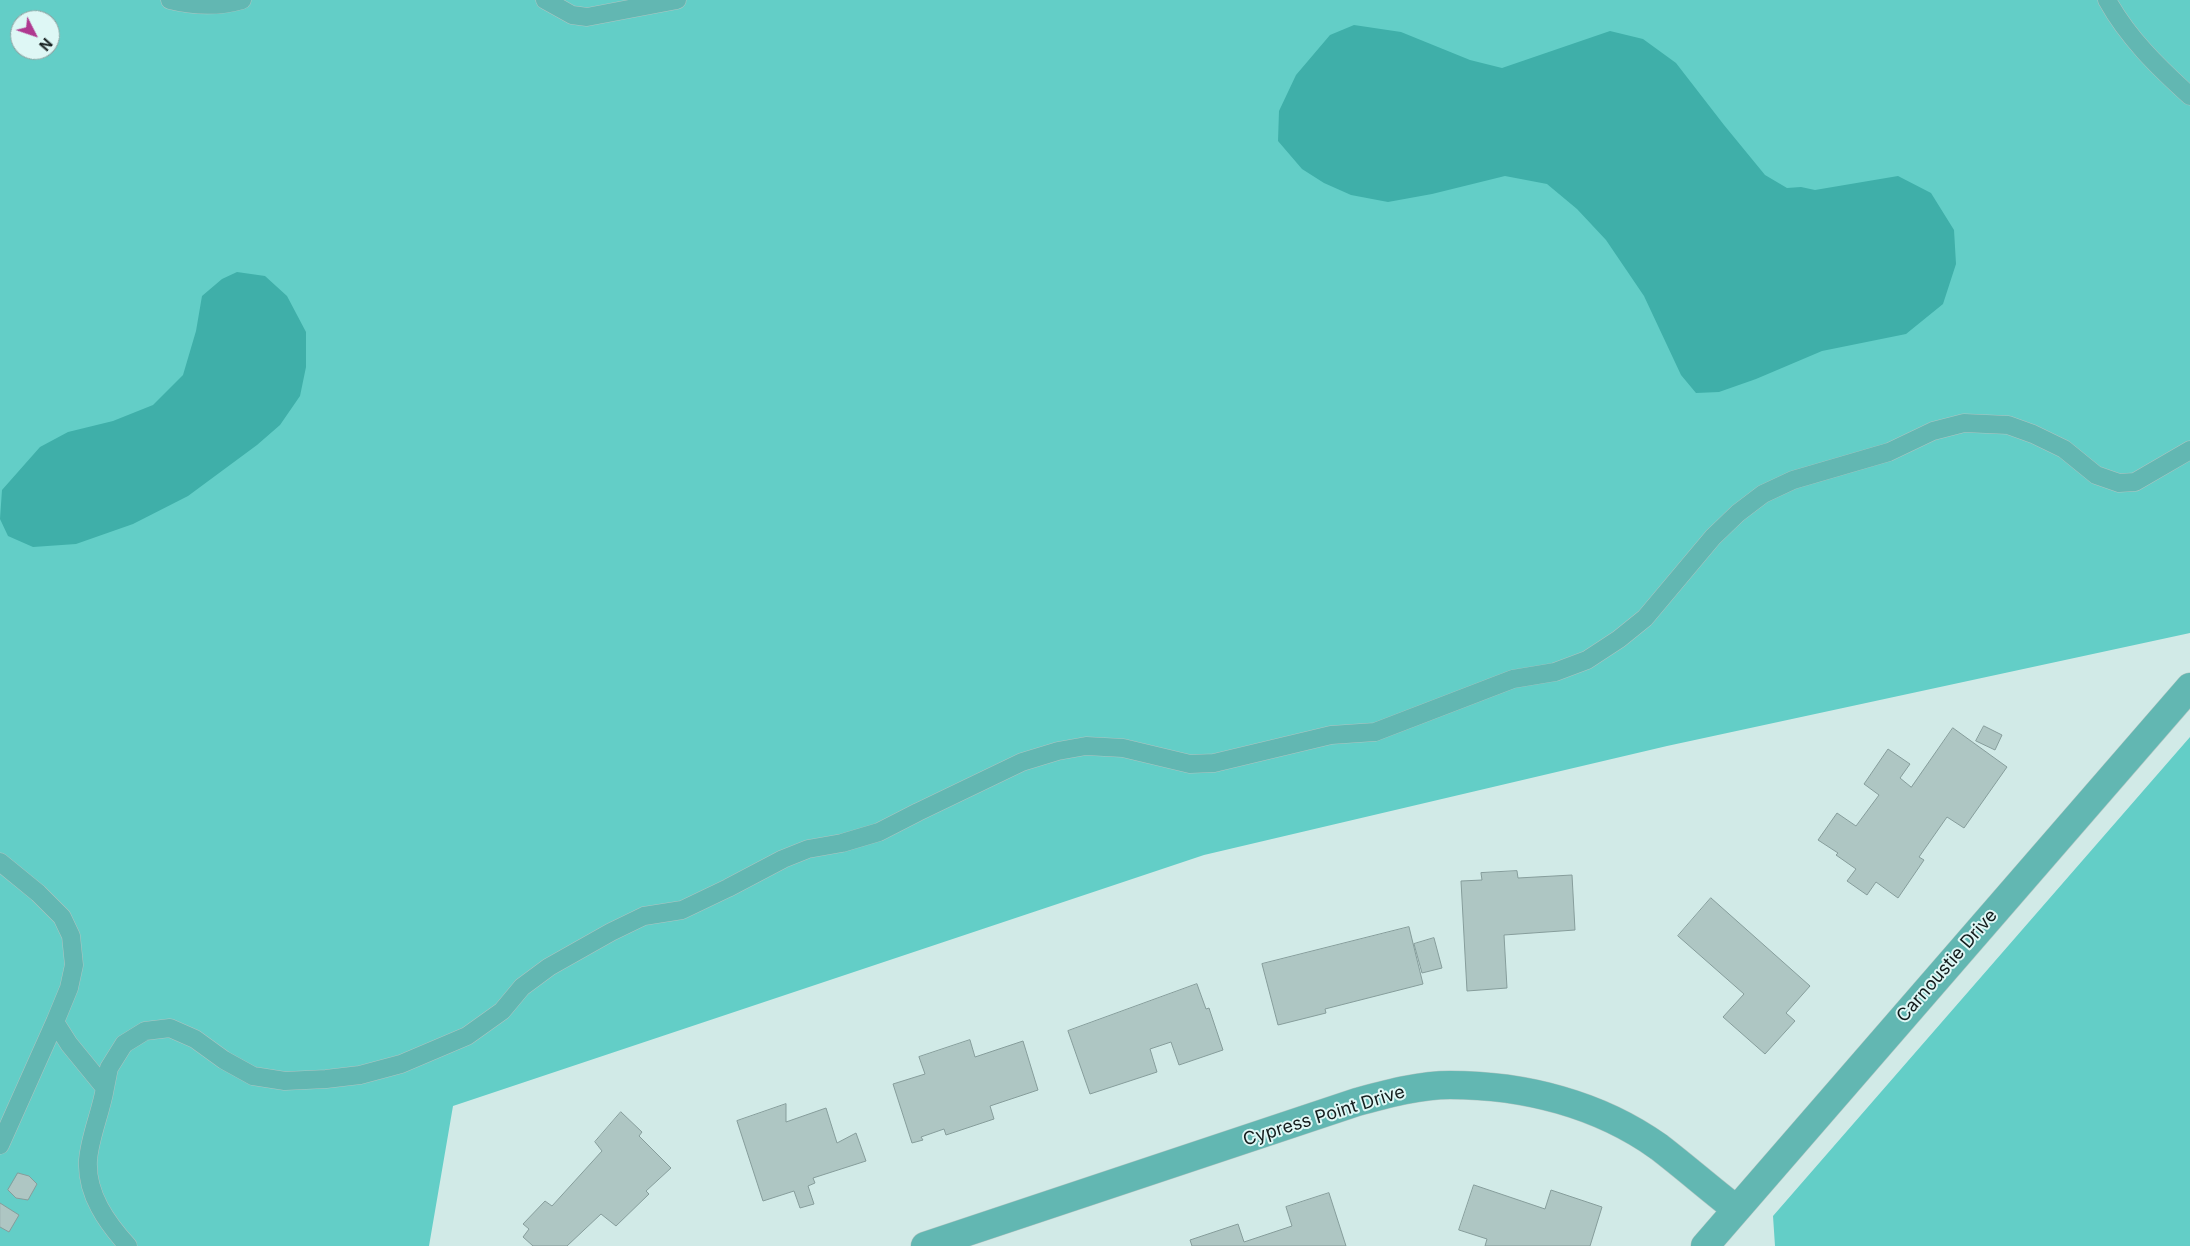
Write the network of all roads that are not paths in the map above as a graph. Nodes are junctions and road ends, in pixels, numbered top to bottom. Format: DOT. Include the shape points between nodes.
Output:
graph roads {
  1 [pos="170,0"];
  2 [pos="242,0"];
  3 [pos="545,0"];
  4 [pos="677,0"];
  5 [pos="2107,0"];
  6 [pos="2190,96"];
  7 [pos="2190,450"];
  8 [pos="2190,687"];
  9 [pos="0,862"];
  10 [pos="55,1022"];
  11 [pos="105,1088"];
  12 [pos="0,1144"];
  13 [pos="1736,1209"];
  14 [pos="128,1246"];
  15 [pos="925,1246"];
  16 [pos="1705,1246"];
  1 -- 2 [label="lane" via="210,5"];
  3 -- 4 [label="lane" via="572,15 587,17"];
  5 -- 6 [label="lane" via="2120,22 2156,65"];
  7 -- 11 [label="lane" via="2135,482 2119,483 2096,474 2064,449 2008,425 1964,423 1933,431 1888,452 1802,477 1762,494 1713,537 1645,618 1586,660 1555,672 1513,680 1375,732 1331,735 1214,764 1190,764 1123,748 1086,746 1058,750 1022,762 879,832 808,849 682,910 644,916 549,967 522,987 502,1010 467,1036 401,1064 326,1080 285,1081 253,1076 195,1039 170,1028 145,1031 124,1044 109,1068"];
  8 -- 13 [label="street, Carnoustie Drive"];
  9 -- 10 [label="lane" via="62,917 71,936 74,965 69,988"];
  10 -- 11 [label="lane"];
  10 -- 12 [label="lane"];
  11 -- 14 [label="lane" via="88,1162 91,1192"];
  13 -- 15 [label="street, Cypress Point Drive" via="1658,1146 1612,1120 1563,1100 1509,1088 1449,1085 1399,1091 1357,1102"];
  13 -- 16 [label="street, Carnoustie Drive"];
}
